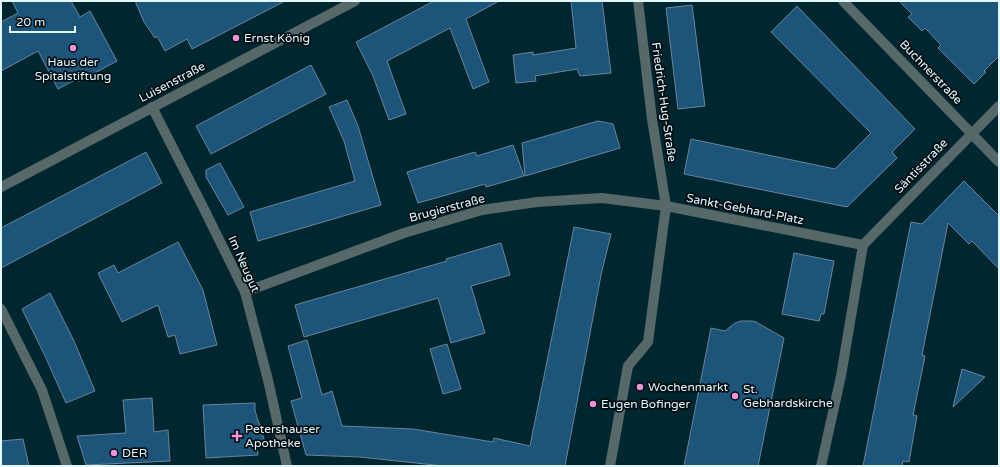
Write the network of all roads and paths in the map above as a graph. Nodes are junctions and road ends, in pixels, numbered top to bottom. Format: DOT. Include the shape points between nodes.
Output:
graph roads {
  1 [pos="354,1"];
  2 [pos="638,1"];
  3 [pos="843,1"];
  4 [pos="999,106"];
  5 [pos="152,107"];
  6 [pos="972,133"];
  7 [pos="999,162"];
  8 [pos="1,187"];
  9 [pos="666,206"];
  10 [pos="863,245"];
  11 [pos="244,292"];
  12 [pos="1,309"];
  13 [pos="67,466"];
  14 [pos="287,466"];
  15 [pos="610,466"];
  16 [pos="821,466"];
  1 -- 5 [label="street, Luisenstraße"];
  2 -- 9 [label="street, Friedrich-Hug-Straße" via="652,119"];
  3 -- 6 [label="street, Buchnerstraße"];
  4 -- 6 [label="street, Säntisstraße"];
  5 -- 8 [label="street, Luisenstraße"];
  5 -- 11 [label="street, Im Neugut"];
  6 -- 7 [label="street, Buchnerstraße"];
  6 -- 10 [label="street, Säntisstraße"];
  9 -- 10 [label="street, Sankt-Gebhard-Platz"];
  9 -- 11 [label="street, Brugierstraße" via="602,198 537,202 482,210 404,233"];
  9 -- 15 [label="street" via="648,342 628,366"];
  10 -- 16 [label="street" via="841,376"];
  11 -- 14 [label="street, Im Neugut" via="268,380"];
  12 -- 13 [label="street" via="42,390"];
}
